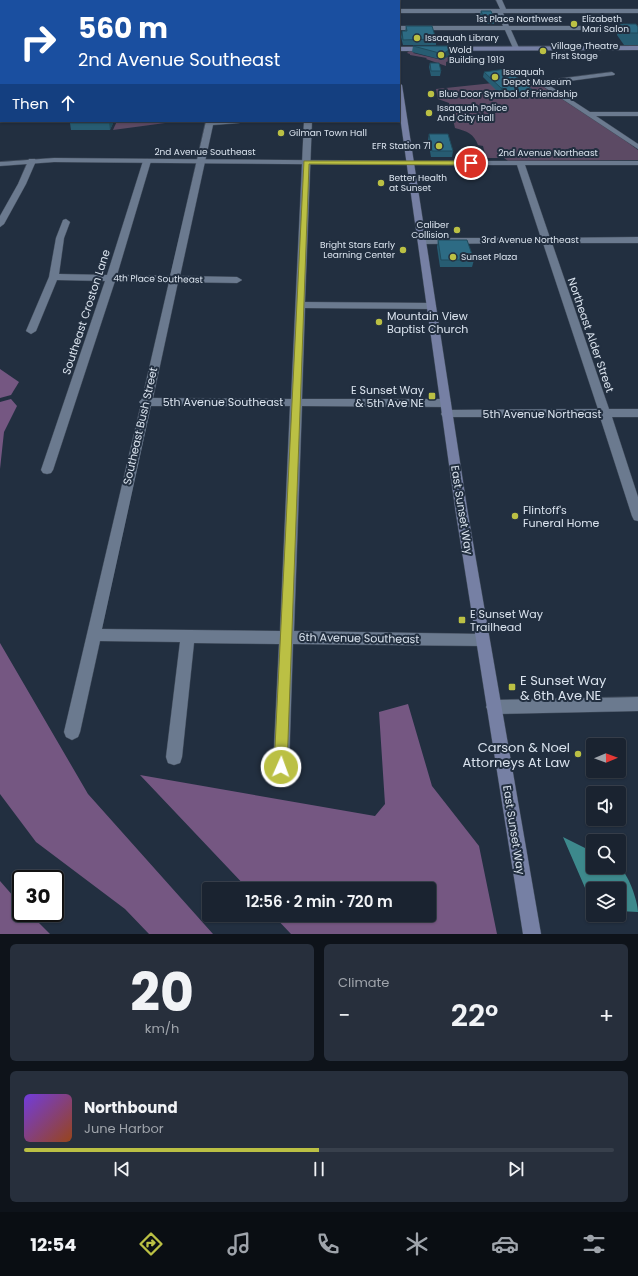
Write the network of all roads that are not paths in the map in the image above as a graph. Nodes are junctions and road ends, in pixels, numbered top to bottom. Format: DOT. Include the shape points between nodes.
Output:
graph roads {
  1 [pos="499,0"];
  2 [pos="400,11"];
  3 [pos="502,11"];
  4 [pos="638,11"];
  5 [pos="400,28"];
  6 [pos="506,28"];
  7 [pos="638,28"];
  8 [pos="516,48"];
  9 [pos="638,48"];
  10 [pos="400,49"];
  11 [pos="612,74"];
  12 [pos="400,99"];
  13 [pos="589,114"];
  14 [pos="638,114"];
  15 [pos="209,122"];
  16 [pos="308,122"];
  17 [pos="624,137"];
  18 [pos="638,137"];
  19 [pos="638,147"];
  20 [pos="32,161"];
  21 [pos="147,161"];
  22 [pos="201,162"];
  23 [pos="306,162"];
  24 [pos="410,163"];
  25 [pos="520,163"];
  26 [pos="635,163"];
  27 [pos="0,164"];
  28 [pos="638,173"];
  29 [pos="66,222"];
  30 [pos="0,224"];
  31 [pos="545,240"];
  32 [pos="638,240"];
  33 [pos="422,241"];
  34 [pos="54,278"];
  35 [pos="111,278"];
  36 [pos="174,278"];
  37 [pos="237,280"];
  38 [pos="300,305"];
  39 [pos="431,306"];
  40 [pos="31,331"];
  41 [pos="146,402"];
  42 [pos="295,402"];
  43 [pos="446,409"];
  44 [pos="638,413"];
  45 [pos="605,414"];
  46 [pos="46,470"];
  47 [pos="638,516"];
  48 [pos="93,635"];
  49 [pos="188,636"];
  50 [pos="286,638"];
  51 [pos="482,640"];
  52 [pos="638,704"];
  53 [pos="494,707"];
  54 [pos="72,732"];
  55 [pos="174,757"];
  56 [pos="281,767"];
  57 [pos="532,934"];
  1 -- 3 [label="street"];
  2 -- 3 [label="street"];
  3 -- 4 [label="street"];
  3 -- 6 [label="street" via="500,13"];
  5 -- 6 [label="street, 1st Place Northwest"];
  6 -- 7 [label="street, 1st Place Northwest"];
  6 -- 8 [label="street"];
  8 -- 9 [label="main road"];
  8 -- 10 [label="main road"];
  11 -- 13 [label="street" via="541,83"];
  12 -- 24 [label="main road, East Sunset Way"];
  13 -- 14 [label="street"];
  13 -- 17 [label="street"];
  15 -- 22 [label="street, Southeast Bush Street"];
  16 -- 23 [label="street"];
  17 -- 18 [label="street"];
  17 -- 19 [label="street"];
  20 -- 21 [label="street, 2nd Avenue Southeast"];
  20 -- 27 [label="street, 2nd Avenue Southeast"];
  20 -- 30 [label="street"];
  21 -- 22 [label="street, 2nd Avenue Southeast"];
  21 -- 35 [label="street, Southeast Croston Lane"];
  22 -- 23 [label="street, 2nd Avenue Southeast"];
  22 -- 36 [label="street, Southeast Bush Street"];
  23 -- 24 [label="street, 2nd Avenue Southeast"];
  23 -- 38 [label="street"];
  24 -- 25 [label="street, 2nd Avenue Northeast"];
  24 -- 33 [label="main road, East Sunset Way"];
  25 -- 26 [label="street, 2nd Avenue Northeast"];
  25 -- 31 [label="street, Northeast Alder Street"];
  26 -- 28 [label="street"];
  29 -- 34 [label="street" via="60,238"];
  31 -- 32 [label="street, 3rd Avenue Northeast"];
  31 -- 33 [label="street, 3rd Avenue Northeast"];
  31 -- 45 [label="street, Northeast Alder Street"];
  33 -- 39 [label="main road, East Sunset Way"];
  34 -- 35 [label="street, 4th Place Southeast"];
  34 -- 40 [label="street"];
  35 -- 36 [label="street, 4th Place Southeast"];
  35 -- 46 [label="street, Southeast Croston Lane"];
  36 -- 37 [label="street, 4th Place Southeast"];
  36 -- 41 [label="street, Southeast Bush Street"];
  38 -- 39 [label="street"];
  38 -- 42 [label="street"];
  39 -- 43 [label="main road, East Sunset Way"];
  41 -- 42 [label="street, 5th Avenue Southeast"];
  41 -- 48 [label="street, Southeast Bush Street"];
  42 -- 43 [label="street, 5th Avenue Southeast"];
  42 -- 50 [label="street"];
  43 -- 45 [label="street, 5th Avenue Northeast"];
  43 -- 51 [label="main road, East Sunset Way"];
  44 -- 45 [label="street, 5th Avenue Northeast"];
  45 -- 47 [label="street, Northeast Alder Street"];
  48 -- 49 [label="street, 6th Avenue Southeast"];
  48 -- 54 [label="street, Southeast Bush Street"];
  49 -- 50 [label="street, 6th Avenue Southeast"];
  49 -- 55 [label="street"];
  50 -- 51 [label="street, 6th Avenue Southeast"];
  50 -- 56 [label="street"];
  51 -- 53 [label="main road, East Sunset Way"];
  52 -- 53 [label="street"];
  53 -- 57 [label="main road, East Sunset Way"];
}
